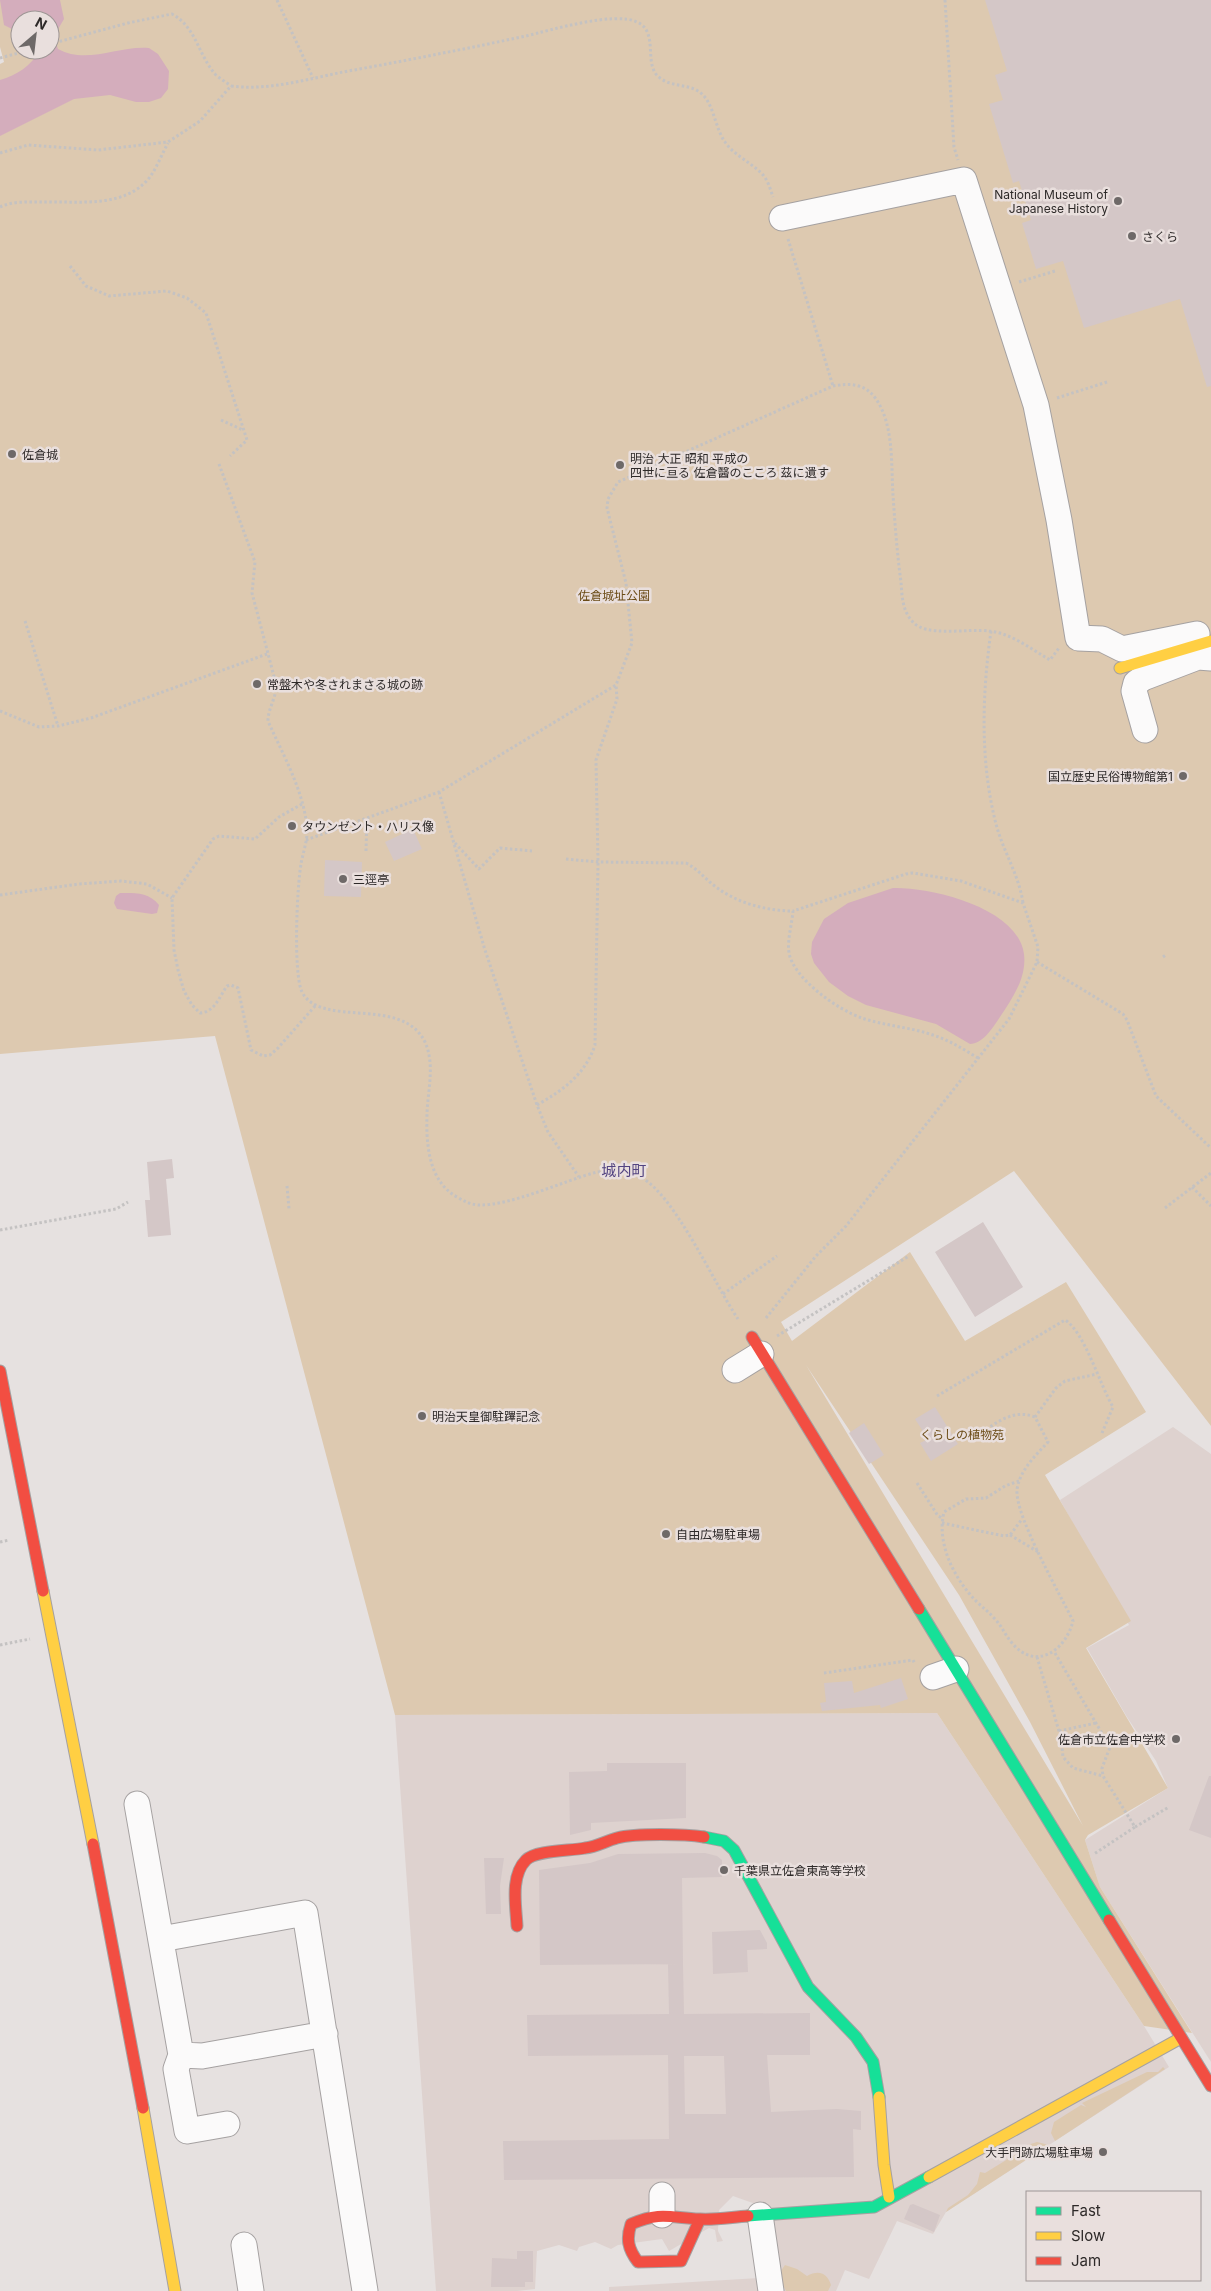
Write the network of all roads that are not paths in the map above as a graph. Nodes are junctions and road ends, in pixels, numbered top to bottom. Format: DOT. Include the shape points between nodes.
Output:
graph roads {
  1 [pos="782,218"];
  2 [pos="1211,630"];
  3 [pos="1211,641"];
  4 [pos="1211,658"];
  5 [pos="1120,668"];
  6 [pos="1145,730"];
  7 [pos="757,1346"];
  8 [pos="735,1370"];
  9 [pos="0,1371"];
  10 [pos="137,1804"];
  11 [pos="517,1926"];
  12 [pos="161,1938"];
  13 [pos="325,2034"];
  14 [pos="1181,2038"];
  15 [pos="181,2055"];
  16 [pos="1211,2086"];
  17 [pos="228,2124"];
  18 [pos="889,2197"];
  19 [pos="760,2215"];
  20 [pos="700,2219"];
  21 [pos="244,2245"];
  22 [pos="175,2291"];
  23 [pos="251,2291"];
  24 [pos="365,2291"];
  25 [pos="771,2291"];
  1 -- 2 [label="street" via="964,180 1036,405 1078,638 1102,638 1122,649"];
  3 -- 5 [label="street"];
  4 -- 6 [label="street" via="1198,657 1136,683 1134,691"];
  7 -- 8 [label="street"];
  7 -- 14 [label="street" via="935,1671 1075,1867"];
  9 -- 22 [label="street" via="140,2090"];
  10 -- 12 [label="street"];
  11 -- 18 [label="street" via="517,1875 527,1859 534,1855 588,1848 618,1837 687,1834 724,1841 734,1850 808,1987 856,2036 873,2062 879,2090"];
  12 -- 13 [label="street" via="305,1913"];
  12 -- 15 [label="street"];
  13 -- 15 [label="street" via="202,2056"];
  13 -- 24 [label="street"];
  14 -- 16 [label="street"];
  14 -- 18 [label="street"];
  15 -- 17 [label="street" via="176,2070 187,2131"];
  18 -- 19 [label="street" via="874,2207"];
  19 -- 20 [label="street"];
  19 -- 25 [label="street"];
  20 -- 20 [label="street" via="662,2205 630,2224 626,2238 628,2249 638,2262 681,2260"];
  21 -- 23 [label="street"];
}
